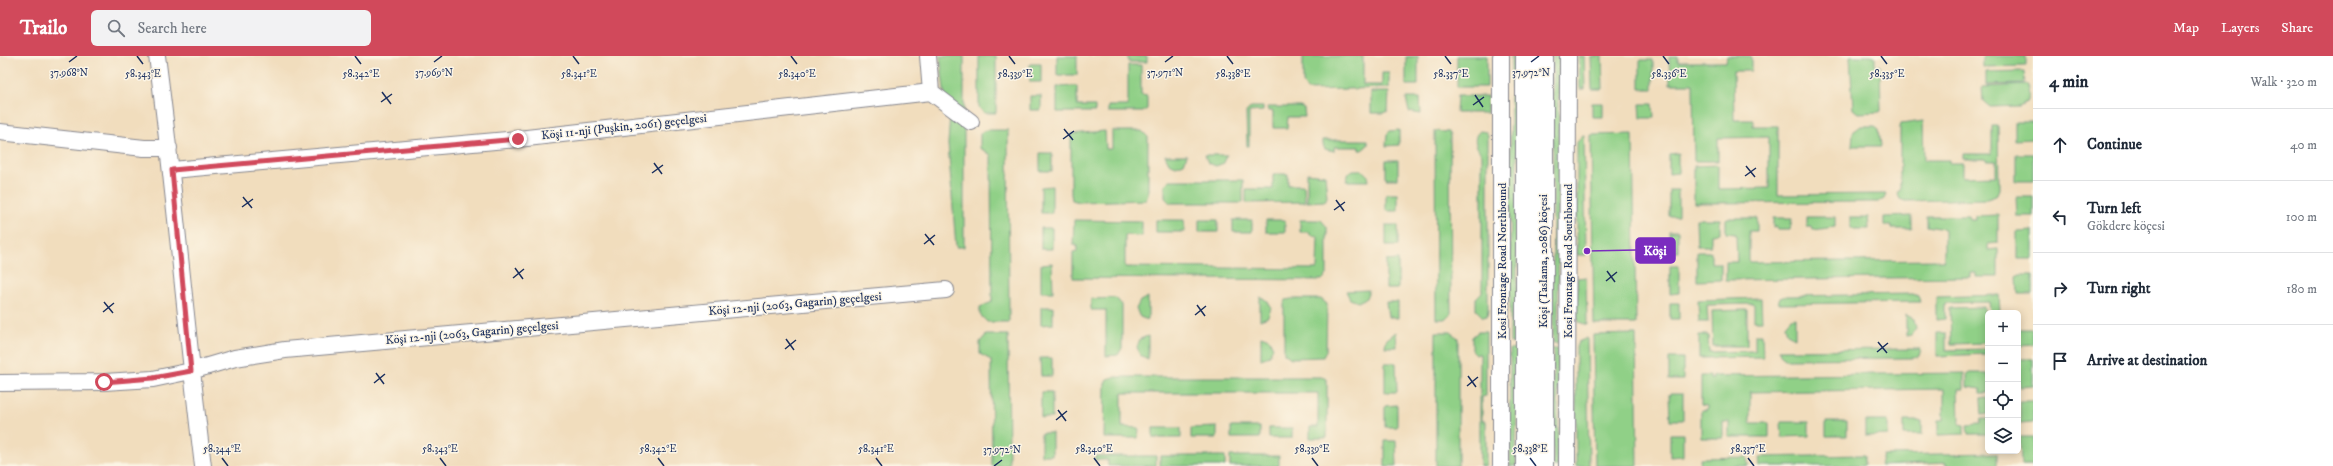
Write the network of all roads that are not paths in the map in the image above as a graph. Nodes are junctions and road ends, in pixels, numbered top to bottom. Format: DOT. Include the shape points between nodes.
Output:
graph roads {
  1 [pos="157,56"];
  2 [pos="928,56"];
  3 [pos="1500,56"];
  4 [pos="1526,56"];
  5 [pos="1543,56"];
  6 [pos="1568,56"];
  7 [pos="931,92"];
  8 [pos="971,122"];
  9 [pos="0,132"];
  10 [pos="169,148"];
  11 [pos="172,170"];
  12 [pos="946,290"];
  13 [pos="191,371"];
  14 [pos="0,383"];
  15 [pos="203,466"];
  16 [pos="1502,466"];
  17 [pos="1526,466"];
  18 [pos="1542,466"];
  19 [pos="1567,466"];
  1 -- 10 [label="street"];
  2 -- 7 [label="street"];
  3 -- 16 [label="street, Kosi Frontage Road Northbound"];
  4 -- 17 [label="main road, Köşi (Taslama, 2086) köçesi"];
  5 -- 18 [label="main road, Köşi (Taslama, 2086) köçesi"];
  6 -- 19 [label="street, Kosi Frontage Road Southbound"];
  7 -- 8 [label="street"];
  7 -- 11 [label="street, Köşi 11-nji (Puşkin, 2061) geçelgesi" via="518,139"];
  9 -- 10 [label="street" via="144,148"];
  10 -- 11 [label="street"];
  11 -- 13 [label="street"];
  12 -- 13 [label="street, Köşi 12-nji (2063, Gagarin) geçelgesi" via="285,350 235,358"];
  13 -- 14 [label="street, Köşi 12-nji (2063, Gagarin) geçelgesi" via="125,380"];
  13 -- 15 [label="street"];
}
